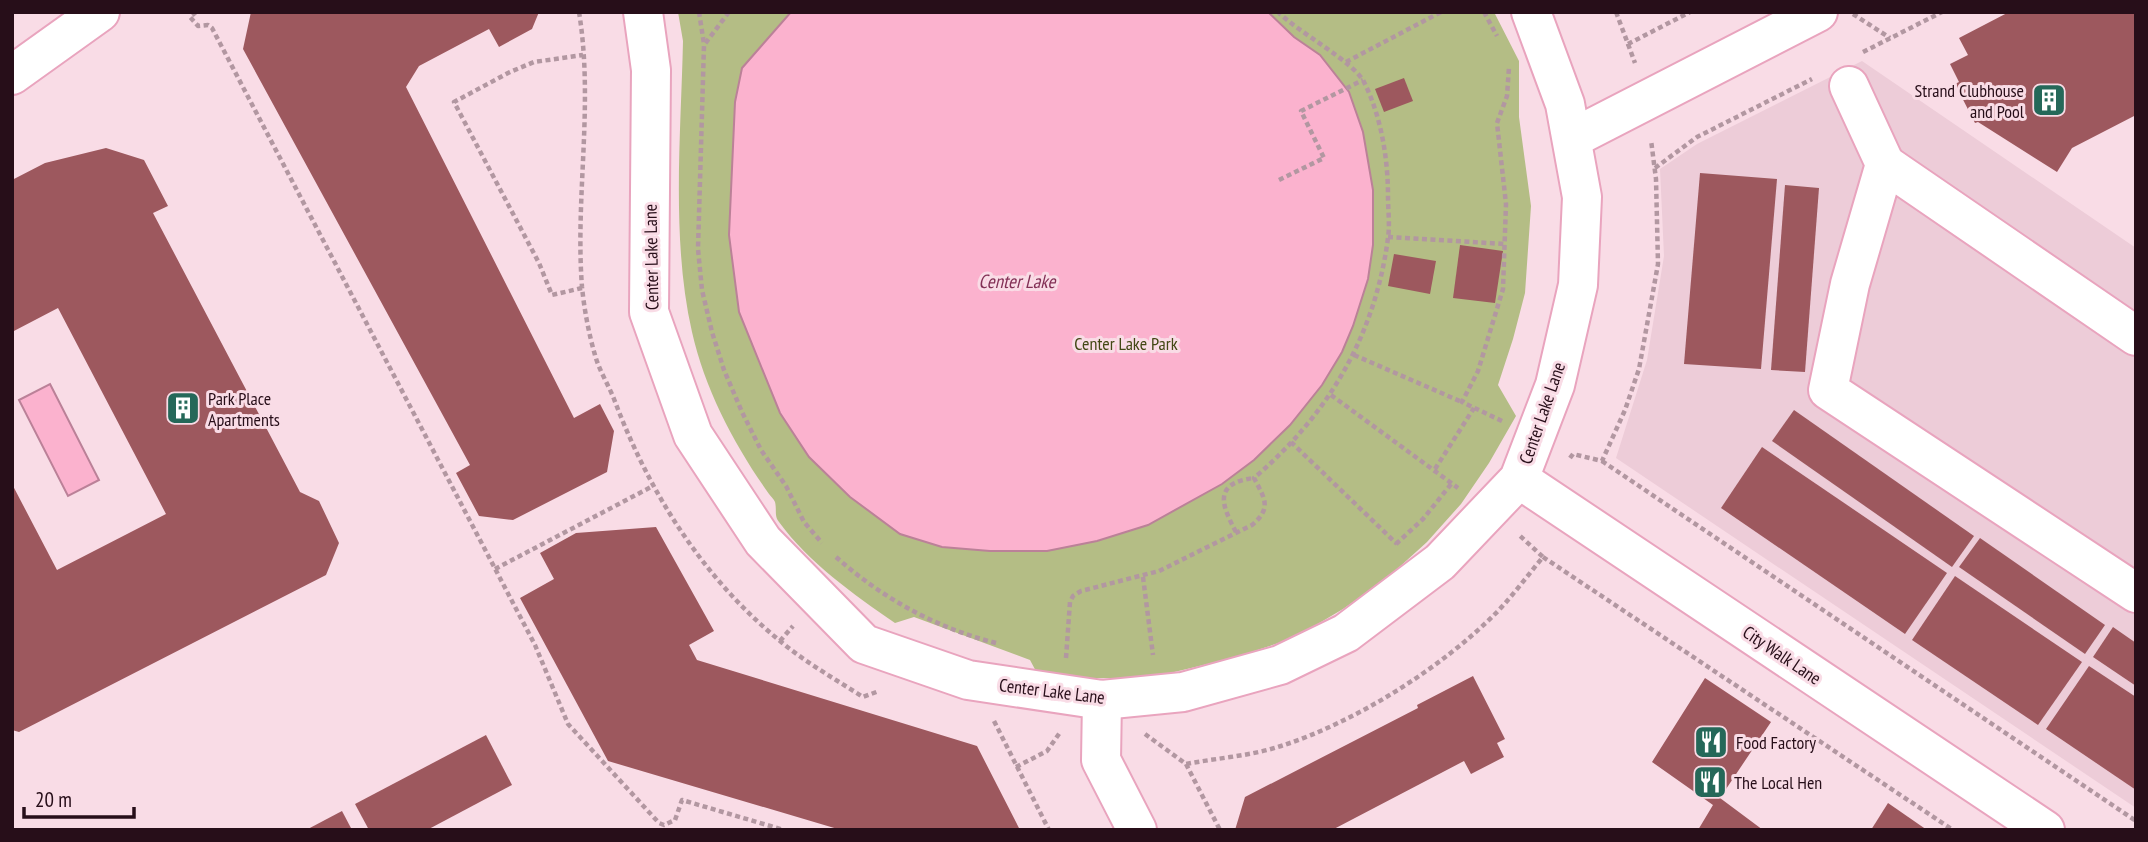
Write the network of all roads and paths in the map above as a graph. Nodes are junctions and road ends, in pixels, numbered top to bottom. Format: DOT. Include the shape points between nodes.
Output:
graph roads {
  1 [pos="100,12"];
  2 [pos="196,12"];
  3 [pos="643,12"];
  4 [pos="699,12"];
  5 [pos="729,12"];
  6 [pos="1278,12"];
  7 [pos="1441,12"];
  8 [pos="1485,12"];
  9 [pos="1531,12"];
  10 [pos="1616,12"];
  11 [pos="1690,12"];
  12 [pos="1818,12"];
  13 [pos="1850,12"];
  14 [pos="1942,12"];
  15 [pos="1497,37"];
  16 [pos="1891,38"];
  17 [pos="1628,44"];
  18 [pos="704,45"];
  19 [pos="583,54"];
  20 [pos="1508,59"];
  21 [pos="1345,62"];
  22 [pos="1840,73"];
  23 [pos="12,75"];
  24 [pos="1363,80"];
  25 [pos="1644,101"];
  26 [pos="1573,138"];
  27 [pos="1885,164"];
  28 [pos="1655,168"];
  29 [pos="1279,180"];
  30 [pos="1388,237"];
  31 [pos="1505,244"];
  32 [pos="582,288"];
  33 [pos="2136,336"];
  34 [pos="1354,355"];
  35 [pos="1331,395"];
  36 [pos="1462,402"];
  37 [pos="1292,442"];
  38 [pos="1602,461"];
  39 [pos="1435,470"];
  40 [pos="1254,478"];
  41 [pos="653,486"];
  42 [pos="1532,488"];
  43 [pos="1236,533"];
  44 [pos="1397,544"];
  45 [pos="824,545"];
  46 [pos="1390,550"];
  47 [pos="830,552"];
  48 [pos="1543,557"];
  49 [pos="495,569"];
  50 [pos="1143,576"];
  51 [pos="2136,593"];
  52 [pos="1004,645"];
  53 [pos="1163,653"];
  54 [pos="1053,656"];
  55 [pos="1144,656"];
  56 [pos="1153,656"];
  57 [pos="1066,658"];
  58 [pos="1077,659"];
  59 [pos="807,660"];
  60 [pos="886,688"];
  61 [pos="1102,700"];
  62 [pos="982,718"];
  63 [pos="1061,731"];
  64 [pos="1141,731"];
  65 [pos="1186,764"];
  66 [pos="1016,767"];
  67 [pos="2136,821"];
  68 [pos="784,830"];
  69 [pos="1049,830"];
  70 [pos="1137,830"];
  71 [pos="1220,830"];
  72 [pos="1953,830"];
  73 [pos="2045,830"];
  1 -- 23 [label="street"];
  2 -- 49 [label="path" via="190,17 198,26 212,28"];
  3 -- 61 [label="street, Center Lake Lane" via="651,70 649,312 693,435 763,541 864,644 968,680"];
  4 -- 18 [label="path"];
  5 -- 18 [label="path"];
  6 -- 21 [label="path"];
  7 -- 21 [label="path"];
  8 -- 15 [label="path"];
  9 -- 26 [label="street, Center Lake Lane" via="1566,104"];
  10 -- 17 [label="path"];
  11 -- 17 [label="path"];
  12 -- 25 [label="street"];
  13 -- 16 [label="path"];
  14 -- 16 [label="path"];
  16 -- 22 [label="path"];
  17 -- 25 [label="path"];
  18 -- 45 [label="path" via="698,249 712,332 761,450 804,522"];
  19 -- 32 [label="path" via="534,62 454,102 552,295"];
  20 -- 31 [label="path" via="1507,96 1497,123 1506,204"];
  21 -- 24 [label="path"];
  22 -- 27 [label="street"];
  22 -- 28 [label="path" via="1697,137"];
  24 -- 29 [label="path" via="1301,111 1324,158"];
  24 -- 30 [label="path" via="1388,170"];
  25 -- 26 [label="street"];
  25 -- 28 [label="path"];
  26 -- 42 [label="street, Center Lake Lane" via="1582,197 1578,285"];
  27 -- 33 [label="street"];
  27 -- 51 [label="street" via="1850,285 1828,390"];
  28 -- 38 [label="path" via="1658,264 1649,317 1639,369"];
  30 -- 31 [label="path"];
  30 -- 34 [label="path" via="1372,312"];
  31 -- 36 [label="path" via="1503,289 1481,361"];
  34 -- 35 [label="path"];
  34 -- 36 [label="path"];
  35 -- 37 [label="path"];
  35 -- 39 [label="path"];
  36 -- 39 [label="path" via="1474,408"];
  37 -- 40 [label="path"];
  37 -- 44 [label="path"];
  38 -- 42 [label="path" via="1573,454"];
  38 -- 67 [label="path"];
  39 -- 44 [label="path" via="1452,483"];
  40 -- 43 [label="path" via="1266,507 1252,525"];
  40 -- 43 [label="path" via="1238,482 1224,494 1223,507"];
  41 -- 49 [label="path"];
  42 -- 48 [label="path" via="1521,536"];
  42 -- 61 [label="street, Center Lake Lane" via="1346,633 1280,664 1183,692"];
  42 -- 73 [label="street, City Walk Lane"];
  43 -- 50 [label="path"];
  44 -- 46 [label="path"];
  47 -- 52 [label="path" via="910,610"];
  48 -- 65 [label="path" via="1497,611 1446,657 1381,701 1280,747"];
  48 -- 72 [label="path"];
  49 -- 68 [label="path" via="535,645 568,724 659,823 675,821 682,800"];
  50 -- 56 [label="path"];
  50 -- 57 [label="path" via="1073,596"];
  53 -- 56 [label="path"];
  54 -- 57 [label="path"];
  55 -- 56 [label="path"];
  57 -- 58 [label="path"];
  59 -- 60 [label="path" via="863,697"];
  61 -- 70 [label="street" via="1101,761"];
  62 -- 66 [label="path" via="994,721"];
  63 -- 66 [label="path" via="1048,751"];
  64 -- 65 [label="path"];
  65 -- 71 [label="path"];
  66 -- 69 [label="path"];
}
